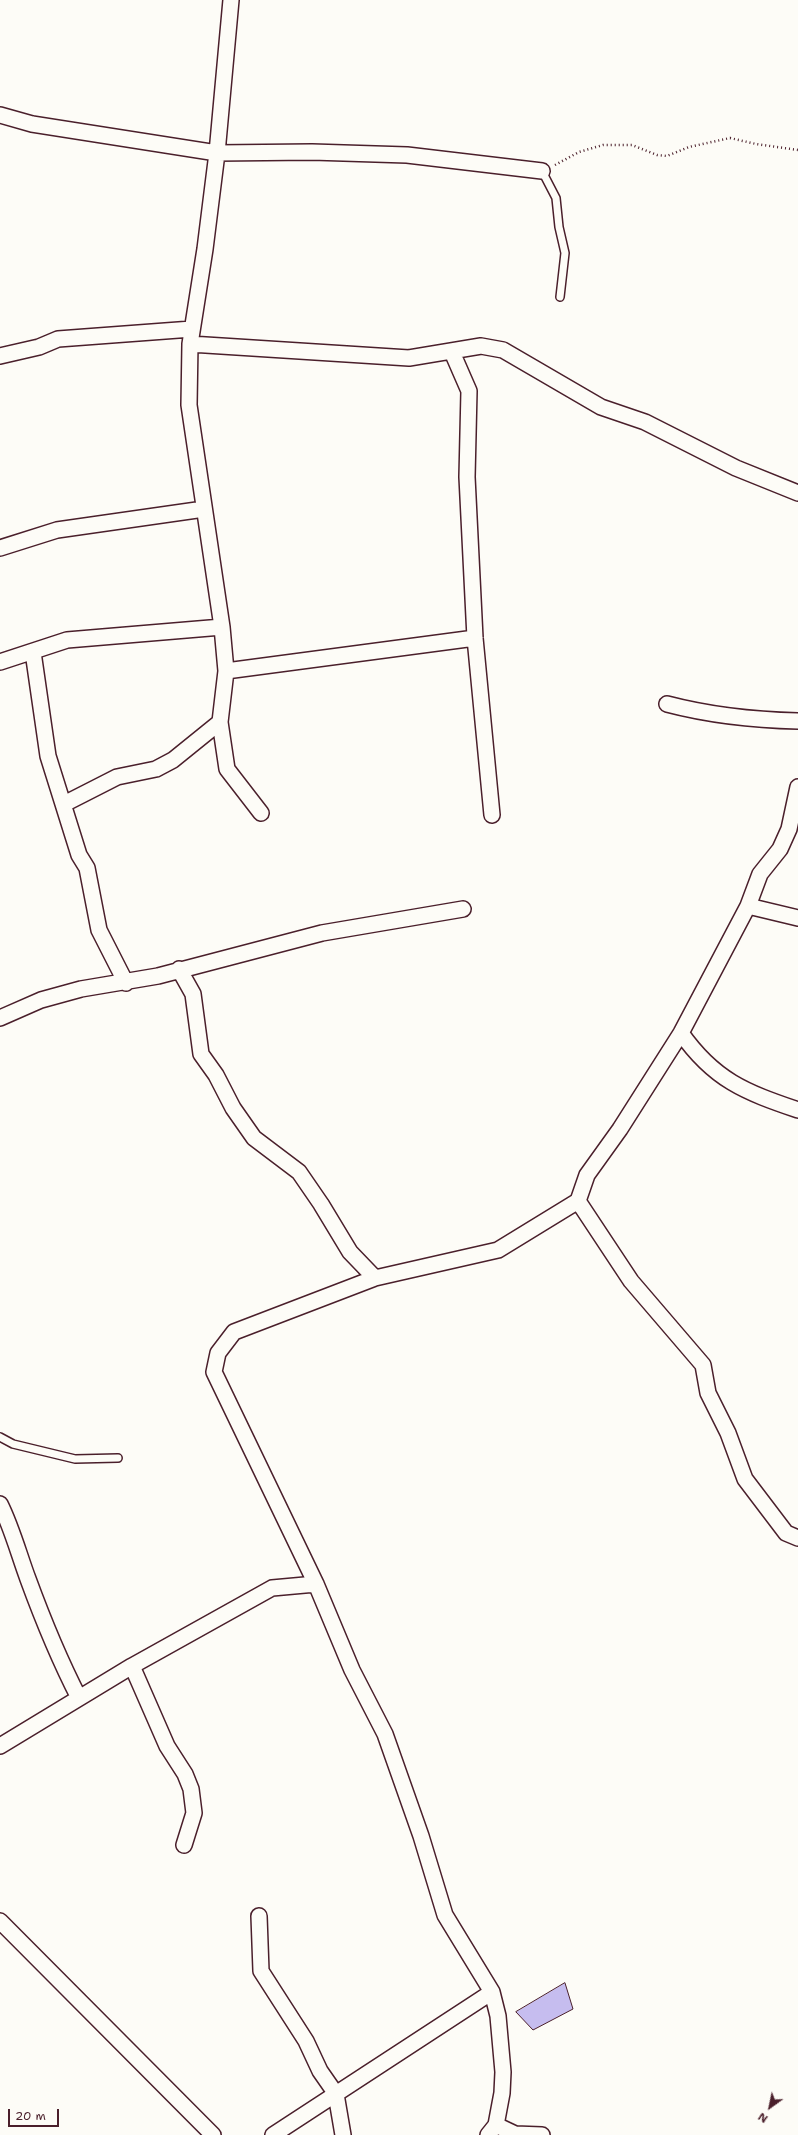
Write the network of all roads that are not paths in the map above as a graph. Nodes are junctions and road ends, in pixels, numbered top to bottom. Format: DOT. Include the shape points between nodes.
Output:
graph roads {
  1 [pos="231,0"];
  2 [pos="0,115"];
  3 [pos="217,153"];
  4 [pos="542,171"];
  5 [pos="560,297"];
  6 [pos="191,337"];
  7 [pos="452,352"];
  8 [pos="0,356"];
  9 [pos="798,493"];
  10 [pos="204,509"];
  11 [pos="0,548"];
  12 [pos="222,627"];
  13 [pos="474,638"];
  14 [pos="32,652"];
  15 [pos="0,662"];
  16 [pos="226,671"];
  17 [pos="667,704"];
  18 [pos="798,721"];
  19 [pos="220,722"];
  20 [pos="798,787"];
  21 [pos="64,804"];
  22 [pos="261,813"];
  23 [pos="492,815"];
  24 [pos="748,906"];
  25 [pos="463,909"];
  26 [pos="798,918"];
  27 [pos="180,969"];
  28 [pos="126,983"];
  29 [pos="0,1018"];
  30 [pos="681,1032"];
  31 [pos="798,1110"];
  32 [pos="578,1201"];
  33 [pos="375,1278"];
  34 [pos="0,1437"];
  35 [pos="118,1458"];
  36 [pos="2,1514"];
  37 [pos="798,1538"];
  38 [pos="316,1584"];
  39 [pos="132,1666"];
  40 [pos="79,1698"];
  41 [pos="0,1746"];
  42 [pos="184,1845"];
  43 [pos="259,1916"];
  44 [pos="0,1922"];
  45 [pos="492,1992"];
  46 [pos="336,2094"];
  47 [pos="492,2130"];
  48 [pos="213,2135"];
  49 [pos="273,2135"];
  50 [pos="343,2135"];
  51 [pos="542,2135"];
  1 -- 3 [label="street"];
  2 -- 3 [label="street" via="60,129"];
  3 -- 4 [label="street" via="407,155"];
  3 -- 6 [label="street"];
  4 -- 5 [label="lane" via="556,198 565,253"];
  6 -- 7 [label="street" via="409,358"];
  6 -- 8 [label="street" via="58,340"];
  6 -- 10 [label="street" via="189,405"];
  7 -- 9 [label="street" via="481,346 503,350 601,407 645,422 736,468"];
  7 -- 13 [label="street" via="469,391 467,477"];
  10 -- 11 [label="street" via="57,530"];
  10 -- 12 [label="street"];
  12 -- 14 [label="street" via="67,640"];
  12 -- 16 [label="street"];
  13 -- 16 [label="street"];
  13 -- 23 [label="street"];
  14 -- 15 [label="street"];
  14 -- 21 [label="street" via="48,756"];
  16 -- 19 [label="street"];
  17 -- 18 [label="street" via="721,715"];
  19 -- 21 [label="street" via="173,760 156,769 117,777"];
  19 -- 22 [label="street" via="227,769"];
  20 -- 24 [label="street" via="789,830 780,849 760,874"];
  21 -- 28 [label="street" via="79,855 87,868 99,930"];
  24 -- 26 [label="street"];
  24 -- 30 [label="street"];
  25 -- 27 [label="street" via="322,933"];
  27 -- 28 [label="street"];
  27 -- 33 [label="street" via="193,994 201,1054 233,1108 254,1138 299,1172 322,1204 350,1252"];
  28 -- 29 [label="street" via="81,989 41,1000"];
  30 -- 31 [label="street" via="696,1054 720,1075 755,1096"];
  30 -- 32 [label="street" via="620,1129 587,1175"];
  32 -- 33 [label="street" via="498,1250"];
  32 -- 37 [label="street" via="632,1281 703,1366 708,1393 728,1433 745,1479 786,1533"];
  33 -- 38 [label="street" via="234,1332 218,1353 214,1372"];
  34 -- 35 [label="lane" via="12,1444 75,1459"];
  36 -- 40 [label="street" via="60,1661"];
  38 -- 39 [label="street" via="272,1588"];
  38 -- 45 [label="street" via="352,1670 385,1734 421,1836 445,1915"];
  39 -- 40 [label="street"];
  39 -- 42 [label="street" via="167,1746 185,1774 191,1789 194,1813"];
  40 -- 41 [label="street"];
  43 -- 46 [label="street" via="261,1971"];
  44 -- 48 [label="street"];
  45 -- 46 [label="street"];
  45 -- 47 [label="street" via="498,2016 503,2072 502,2093"];
  46 -- 49 [label="street"];
  46 -- 50 [label="street"];
  47 -- 51 [label="street"];
}
